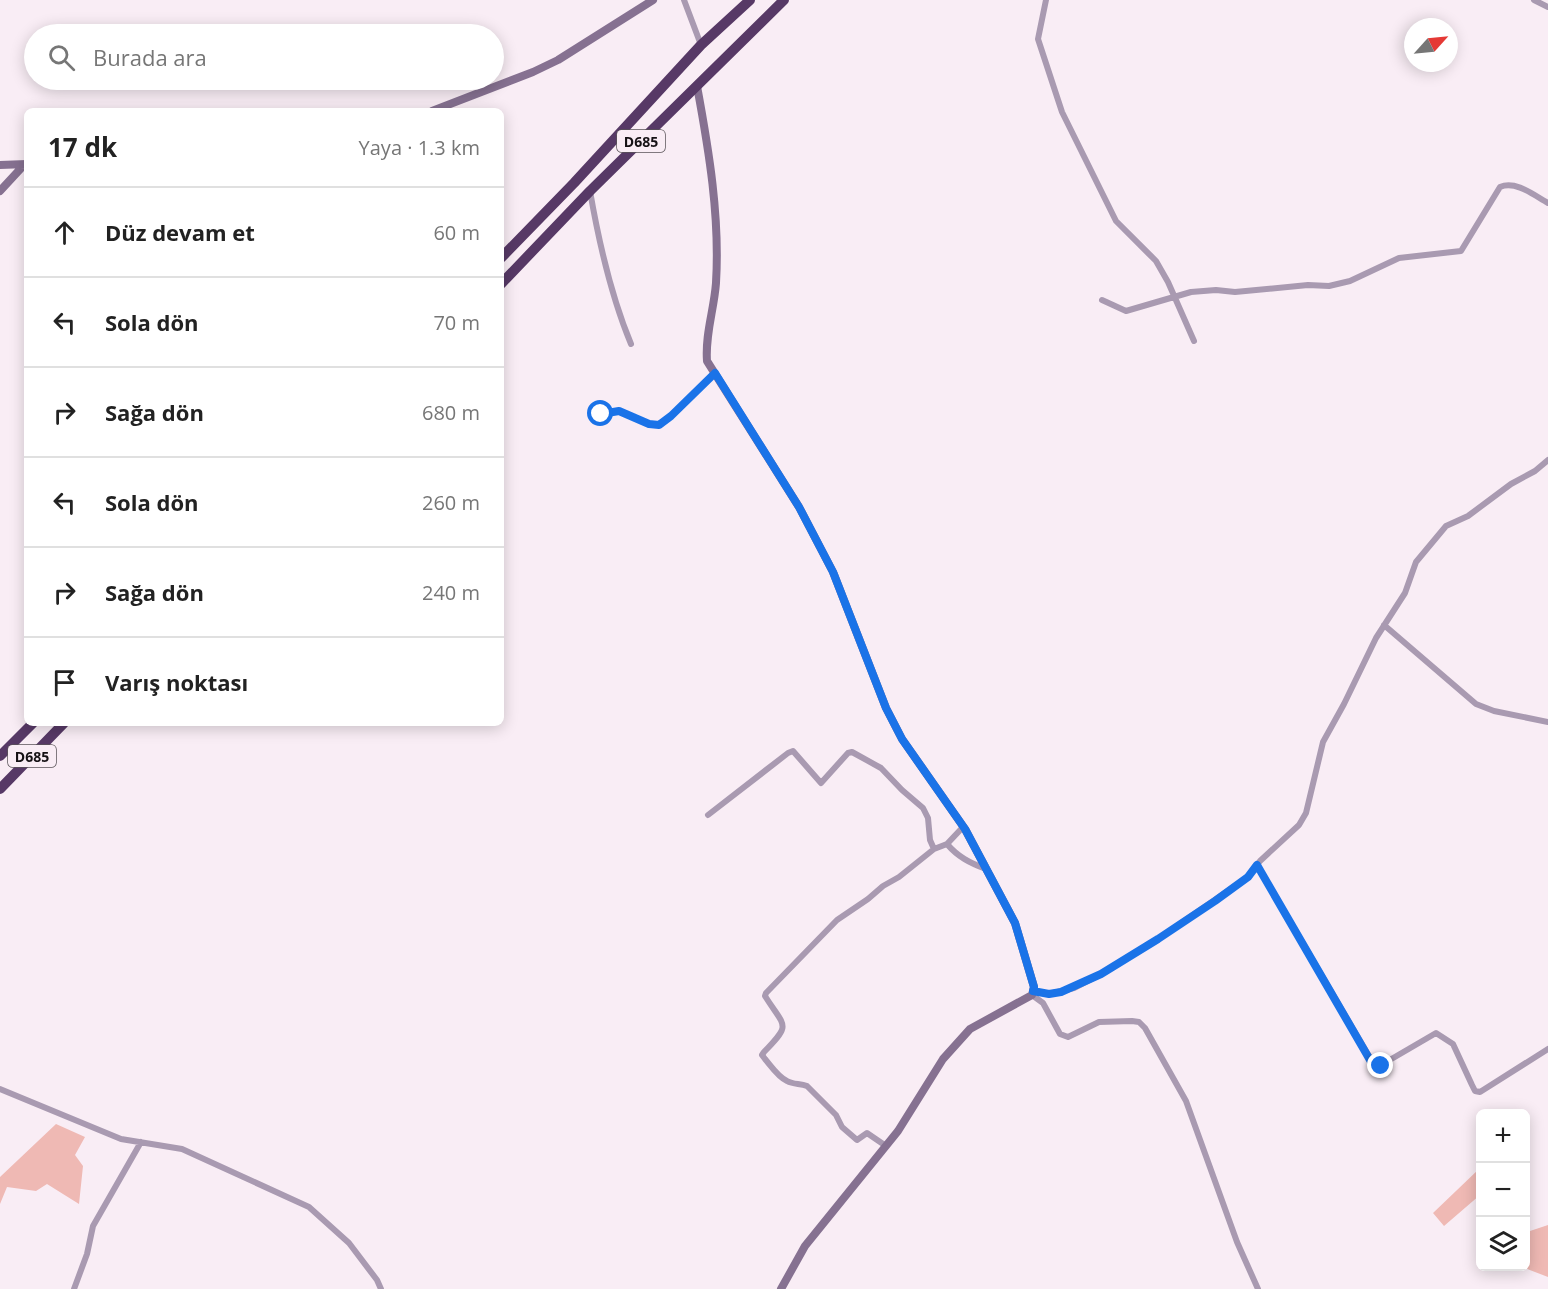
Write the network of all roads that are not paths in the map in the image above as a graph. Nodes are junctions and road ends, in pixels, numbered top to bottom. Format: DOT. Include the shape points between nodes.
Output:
graph roads {
  1 [pos="654,0"];
  2 [pos="684,0"];
  3 [pos="750,0"];
  4 [pos="784,0"];
  5 [pos="1046,0"];
  6 [pos="1534,0"];
  7 [pos="1548,7"];
  8 [pos="701,45"];
  9 [pos="504,83"];
  10 [pos="697,86"];
  11 [pos="486,90"];
  12 [pos="440,108"];
  13 [pos="24,164"];
  14 [pos="0,165"];
  15 [pos="24,166"];
  16 [pos="0,191"];
  17 [pos="590,191"];
  18 [pos="1548,203"];
  19 [pos="504,255"];
  20 [pos="504,281"];
  21 [pos="1174,296"];
  22 [pos="1102,300"];
  23 [pos="1194,341"];
  24 [pos="631,344"];
  25 [pos="715,373"];
  26 [pos="601,414"];
  27 [pos="1548,460"];
  28 [pos="1384,625"];
  29 [pos="1548,722"];
  30 [pos="30,726"];
  31 [pos="61,726"];
  32 [pos="0,756"];
  33 [pos="0,789"];
  34 [pos="708,815"];
  35 [pos="963,826"];
  36 [pos="946,844"];
  37 [pos="934,849"];
  38 [pos="1257,865"];
  39 [pos="987,869"];
  40 [pos="1033,993"];
  41 [pos="1548,1049"];
  42 [pos="0,1089"];
  43 [pos="141,1142"];
  44 [pos="886,1146"];
  45 [pos="74,1289"];
  46 [pos="381,1289"];
  47 [pos="782,1289"];
  48 [pos="1258,1289"];
  1 -- 9 [label="street" via="558,60"];
  2 -- 8 [label="street"];
  3 -- 8 [label="highway, D685"];
  4 -- 10 [label="highway, D685"];
  5 -- 21 [label="street" via="1038,39 1062,112 1116,221 1156,261"];
  6 -- 7 [label="street"];
  8 -- 19 [label="highway, D685"];
  10 -- 17 [label="highway, D685"];
  10 -- 25 [label="street" via="709,147 716,226 716,285 706,345 707,361"];
  11 -- 12 [label="street"];
  13 -- 14 [label="street"];
  15 -- 16 [label="street"];
  17 -- 20 [label="highway, D685"];
  17 -- 24 [label="street" via="598,235"];
  18 -- 21 [label="street" via="1520,188 1504,185 1470,240 1456,253 1399,258 1350,281 1329,286"];
  21 -- 22 [label="street" via="1126,311"];
  21 -- 23 [label="street"];
  25 -- 26 [label="street" via="659,425 619,411"];
  25 -- 35 [label="street" via="799,507 833,572 902,739"];
  27 -- 28 [label="street" via="1468,516 1446,526 1416,562 1405,593"];
  28 -- 29 [label="street" via="1476,704"];
  28 -- 38 [label="street" via="1323,742 1306,813 1299,825"];
  30 -- 32 [label="highway, D685"];
  31 -- 33 [label="highway, D685"];
  34 -- 37 [label="street" via="788,753 793,751 821,783 852,752 881,768 923,808"];
  35 -- 36 [label="street"];
  35 -- 39 [label="street"];
  36 -- 37 [label="street"];
  36 -- 39 [label="street" via="966,861"];
  37 -- 44 [label="street" via="837,920 765,996 783,1024 783,1031 762,1055 765,1059 784,1080 807,1086 857,1140 867,1133"];
  38 -- 40 [label="street" via="1248,877 1223,895 1101,974 1061,992"];
  38 -- 41 [label="street" via="1376,1068 1436,1033 1453,1044 1475,1091 1484,1092"];
  39 -- 40 [label="street" via="1015,923"];
  40 -- 44 [label="street" via="970,1029 943,1059"];
  40 -- 48 [label="street" via="1060,1034 1068,1037 1099,1022 1132,1021 1145,1028 1186,1101"];
  42 -- 43 [label="street" via="121,1139"];
  43 -- 45 [label="street" via="93,1226"];
  43 -- 46 [label="street" via="182,1149 309,1208 349,1243"];
  44 -- 47 [label="street" via="805,1246"];
}
